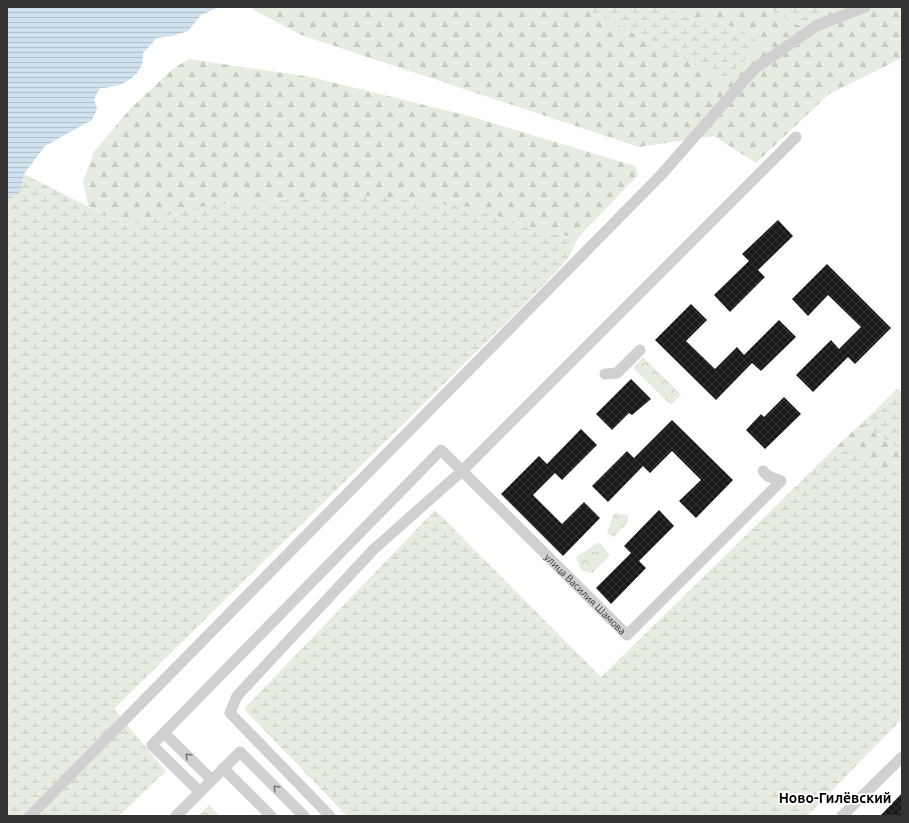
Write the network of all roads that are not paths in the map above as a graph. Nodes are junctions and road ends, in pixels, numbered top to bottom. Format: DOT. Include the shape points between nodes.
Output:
graph roads {
  1 [pos="866,7"];
  2 [pos="796,137"];
  3 [pos="640,350"];
  4 [pos="605,374"];
  5 [pos="462,471"];
  6 [pos="763,471"];
  7 [pos="164,733"];
  8 [pos="902,757"];
  9 [pos="224,768"];
  10 [pos="212,780"];
  11 [pos="200,792"];
  12 [pos="30,816"];
  13 [pos="176,816"];
  14 [pos="271,816"];
  15 [pos="304,816"];
  16 [pos="330,816"];
  17 [pos="842,816"];
  1 -- 12 [label="street" via="816,26 754,69 661,174"];
  2 -- 5 [label="street"];
  3 -- 4 [label="street" via="617,373"];
  5 -- 6 [label="street, улица Василия Шамова" via="627,635 781,481"];
  5 -- 7 [label="street, улица Василия Шамова" via="441,450"];
  5 -- 16 [label="street" via="374,549 237,696 230,713"];
  10 -- 7 [label="street, one-way"];
  7 -- 11 [label="street" via="152,745"];
  8 -- 17 [label="street"];
  9 -- 10 [label="street"];
  9 -- 14 [label="street"];
  15 -- 9 [label="street, one-way" via="240,752"];
  10 -- 11 [label="street"];
  11 -- 13 [label="street"];
}
